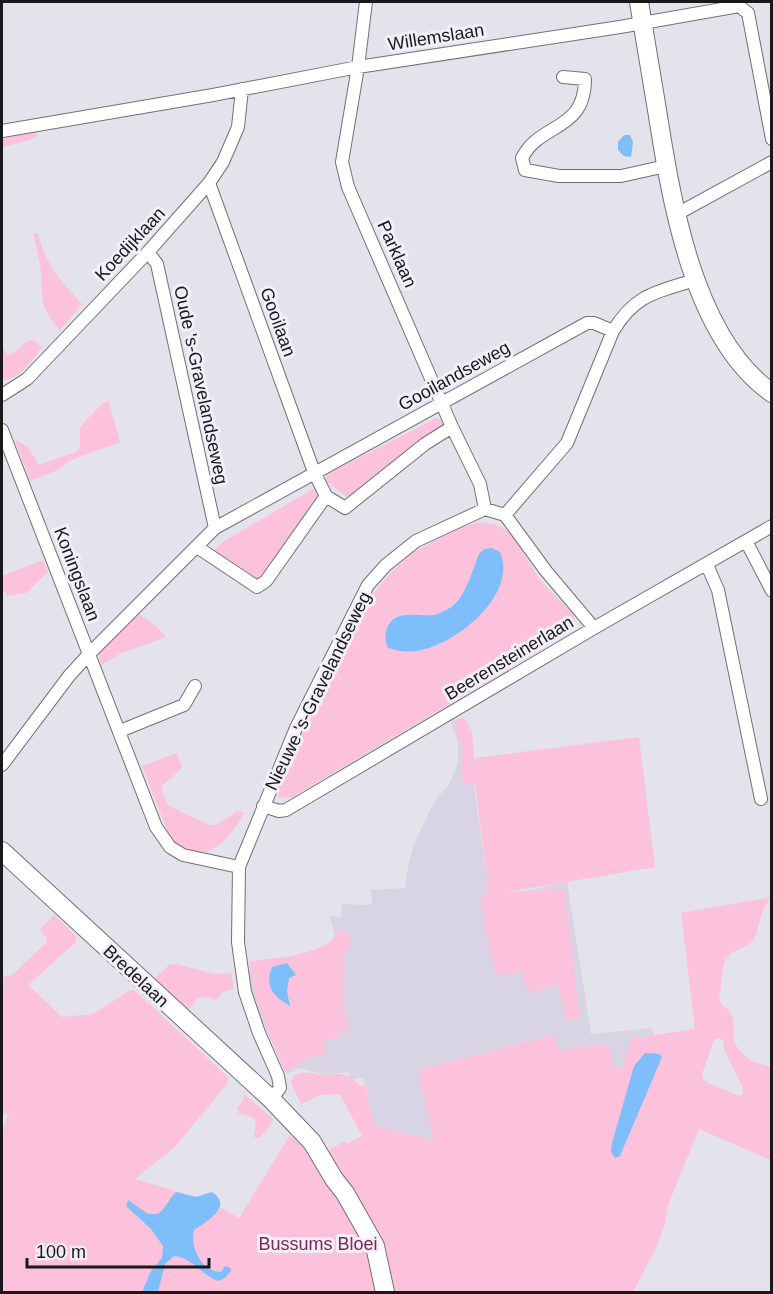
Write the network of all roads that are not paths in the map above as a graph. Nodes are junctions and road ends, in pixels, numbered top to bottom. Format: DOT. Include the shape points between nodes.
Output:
graph roads {
  1 [pos="366,2"];
  2 [pos="639,2"];
  3 [pos="642,23"];
  4 [pos="358,67"];
  5 [pos="563,77"];
  6 [pos="242,89"];
  7 [pos="2,131"];
  8 [pos="771,140"];
  9 [pos="771,162"];
  10 [pos="666,166"];
  11 [pos="209,183"];
  12 [pos="676,214"];
  13 [pos="148,252"];
  14 [pos="695,280"];
  15 [pos="613,331"];
  16 [pos="771,393"];
  17 [pos="2,395"];
  18 [pos="442,403"];
  19 [pos="452,427"];
  20 [pos="2,430"];
  21 [pos="314,472"];
  22 [pos="326,496"];
  23 [pos="485,509"];
  24 [pos="505,514"];
  25 [pos="771,526"];
  26 [pos="214,528"];
  27 [pos="746,542"];
  28 [pos="197,547"];
  29 [pos="707,565"];
  30 [pos="771,591"];
  31 [pos="594,628"];
  32 [pos="89,654"];
  33 [pos="195,686"];
  34 [pos="120,731"];
  35 [pos="2,765"];
  36 [pos="761,799"];
  37 [pos="263,807"];
  38 [pos="2,851"];
  39 [pos="239,867"];
  40 [pos="271,1099"];
  41 [pos="385,1293"];
  1 -- 4 [label="street, Parklaan"];
  2 -- 3 [label="main road"];
  3 -- 4 [label="street, Willemslaan"];
  3 -- 8 [label="street, Willemslaan" via="739,6 748,13"];
  3 -- 10 [label="main road"];
  4 -- 6 [label="street, Willemslaan"];
  4 -- 18 [label="street, Parklaan" via="342,162 348,187"];
  5 -- 10 [label="street" via="585,79 585,96 578,112 527,148 522,158 525,170 559,176 621,176"];
  6 -- 7 [label="street, Willemslaan"];
  6 -- 11 [label="street, Koedijklaan" via="238,127"];
  9 -- 12 [label="street"];
  10 -- 12 [label="main road"];
  11 -- 13 [label="street, Koedijklaan"];
  11 -- 21 [label="street, Gooilaan"];
  12 -- 14 [label="main road"];
  13 -- 17 [label="street, Koedijklaan" via="27,379"];
  13 -- 26 [label="street, Oude 's-Gravelandseweg" via="157,264"];
  14 -- 15 [label="street" via="639,300 622,315"];
  14 -- 16 [label="main road" via="734,357"];
  15 -- 18 [label="street, Gooilandseweg" via="587,322"];
  15 -- 24 [label="street" via="567,443"];
  18 -- 19 [label="street, Parklaan"];
  18 -- 21 [label="street, Gooilandseweg"];
  19 -- 22 [label="street" via="424,444 345,508"];
  19 -- 23 [label="street, Parklaan" via="480,484"];
  20 -- 32 [label="street, Koningslaan"];
  21 -- 22 [label="street"];
  21 -- 26 [label="street, Gooilandseweg"];
  22 -- 28 [label="street" via="266,581 257,587"];
  23 -- 24 [label="street"];
  23 -- 37 [label="street, Nieuwe 's-Gravelandseweg" via="416,541 368,585 296,728"];
  24 -- 31 [label="street"];
  25 -- 27 [label="street, Beerensteinerlaan"];
  26 -- 28 [label="street, Gooilandseweg"];
  27 -- 29 [label="street, Beerensteinerlaan"];
  27 -- 30 [label="street"];
  28 -- 32 [label="street, Gooilandseweg"];
  29 -- 31 [label="street, Beerensteinerlaan"];
  29 -- 36 [label="street" via="718,590"];
  31 -- 37 [label="street, Beerensteinerlaan" via="286,810"];
  32 -- 34 [label="street, Koningslaan"];
  32 -- 35 [label="street, Gooilandseweg"];
  33 -- 34 [label="street" via="184,705"];
  34 -- 39 [label="street, Koningslaan" via="156,826 170,847 183,855"];
  37 -- 39 [label="street, Nieuwe 's-Gravelandseweg"];
  38 -- 40 [label="main road, Bredelaan"];
  39 -- 40 [label="street, Nieuwe 's-Gravelandseweg" via="237,942 245,992 278,1076 280,1088"];
  40 -- 41 [label="main road" via="312,1142 345,1193 375,1246"];
}
